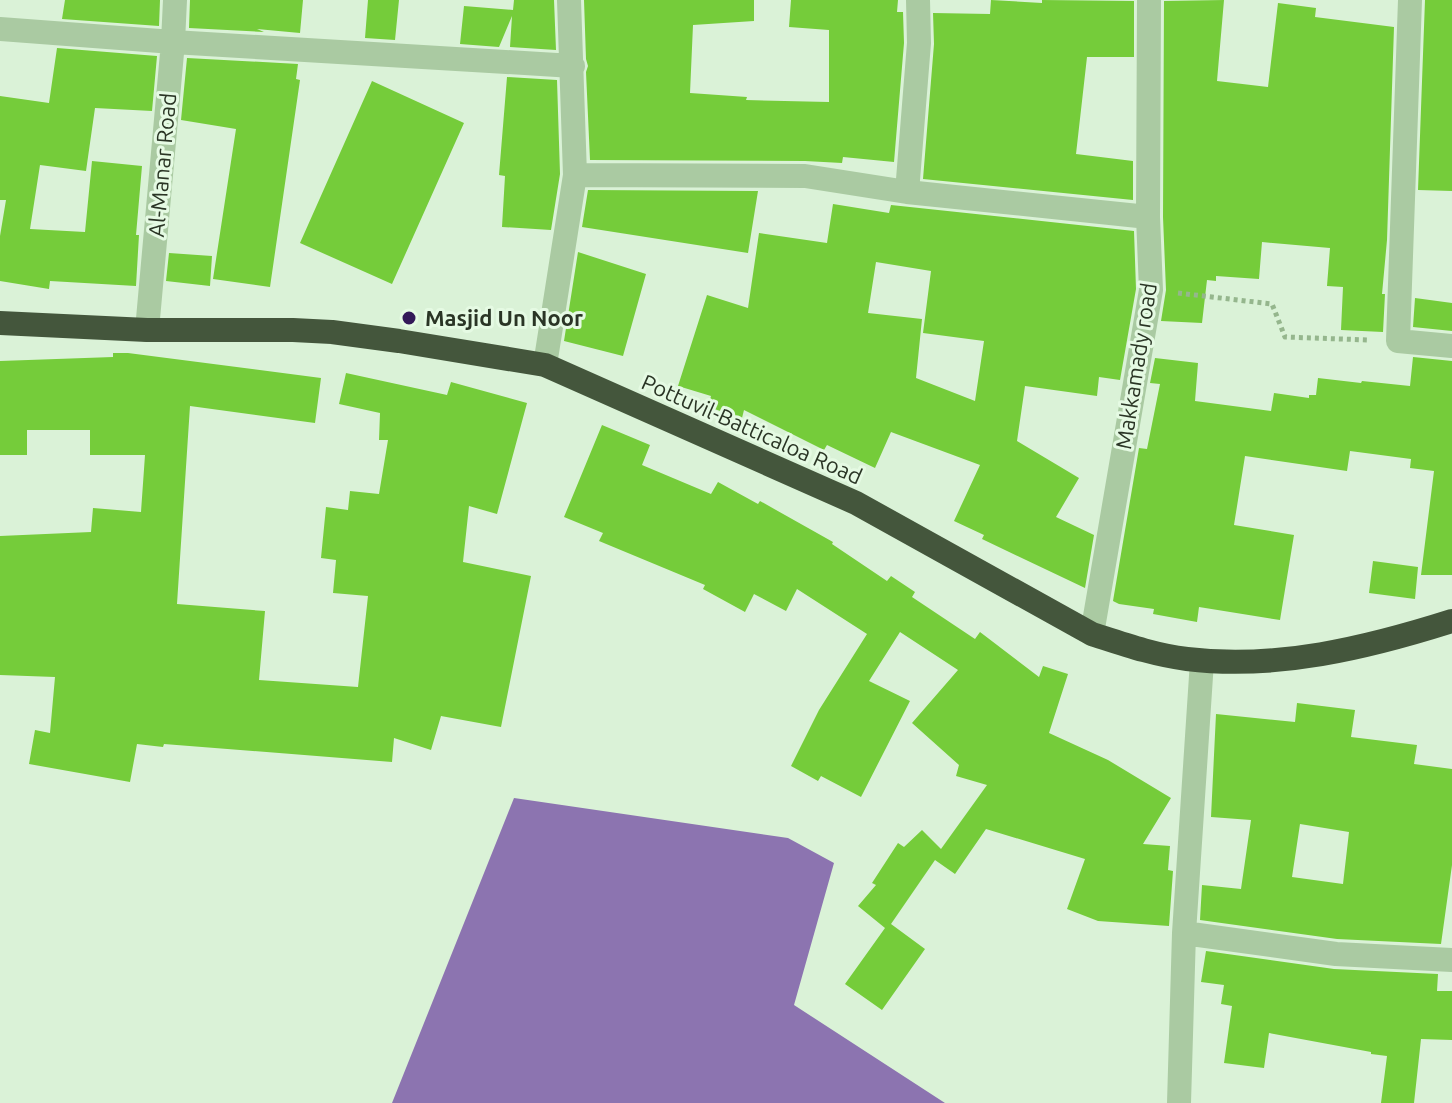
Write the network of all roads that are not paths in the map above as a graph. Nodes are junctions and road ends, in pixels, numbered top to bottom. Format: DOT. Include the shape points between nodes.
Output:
graph roads {
  1 [pos="175,0"];
  2 [pos="569,0"];
  3 [pos="918,0"];
  4 [pos="1149,0"];
  5 [pos="1410,0"];
  6 [pos="0,29"];
  7 [pos="173,42"];
  8 [pos="573,66"];
  9 [pos="575,175"];
  10 [pos="907,192"];
  11 [pos="1148,217"];
  12 [pos="0,323"];
  13 [pos="147,330"];
  14 [pos="1452,346"];
  15 [pos="545,365"];
  16 [pos="1452,621"];
  17 [pos="1092,634"];
  18 [pos="1202,661"];
  19 [pos="1184,933"];
  20 [pos="1452,960"];
  21 [pos="1179,1103"];
  1 -- 7 [label="street, Al-Manar Road"];
  2 -- 8 [label="street"];
  3 -- 10 [label="street"];
  4 -- 11 [label="street, Makkamady road"];
  5 -- 14 [label="street" via="1398,341"];
  6 -- 7 [label="street"];
  7 -- 8 [label="street"];
  7 -- 13 [label="street, Al-Manar Road"];
  8 -- 9 [label="street"];
  9 -- 10 [label="street" via="805,176"];
  9 -- 15 [label="street"];
  10 -- 11 [label="street"];
  11 -- 17 [label="street, Makkamady road" via="1151,290"];
  12 -- 13 [label="highway, Pottuvil-Batticaloa Road"];
  13 -- 15 [label="highway, Pottuvil-Batticaloa Road" via="332,332"];
  15 -- 17 [label="highway, Pottuvil-Batticaloa Road" via="856,503"];
  16 -- 18 [label="highway, Pottuvil-Batticaloa Road" via="1375,645 1319,654 1262,662"];
  17 -- 18 [label="highway, Pottuvil-Batticaloa Road"];
  18 -- 19 [label="street"];
  19 -- 20 [label="street" via="1336,954"];
  19 -- 21 [label="street"];
}
